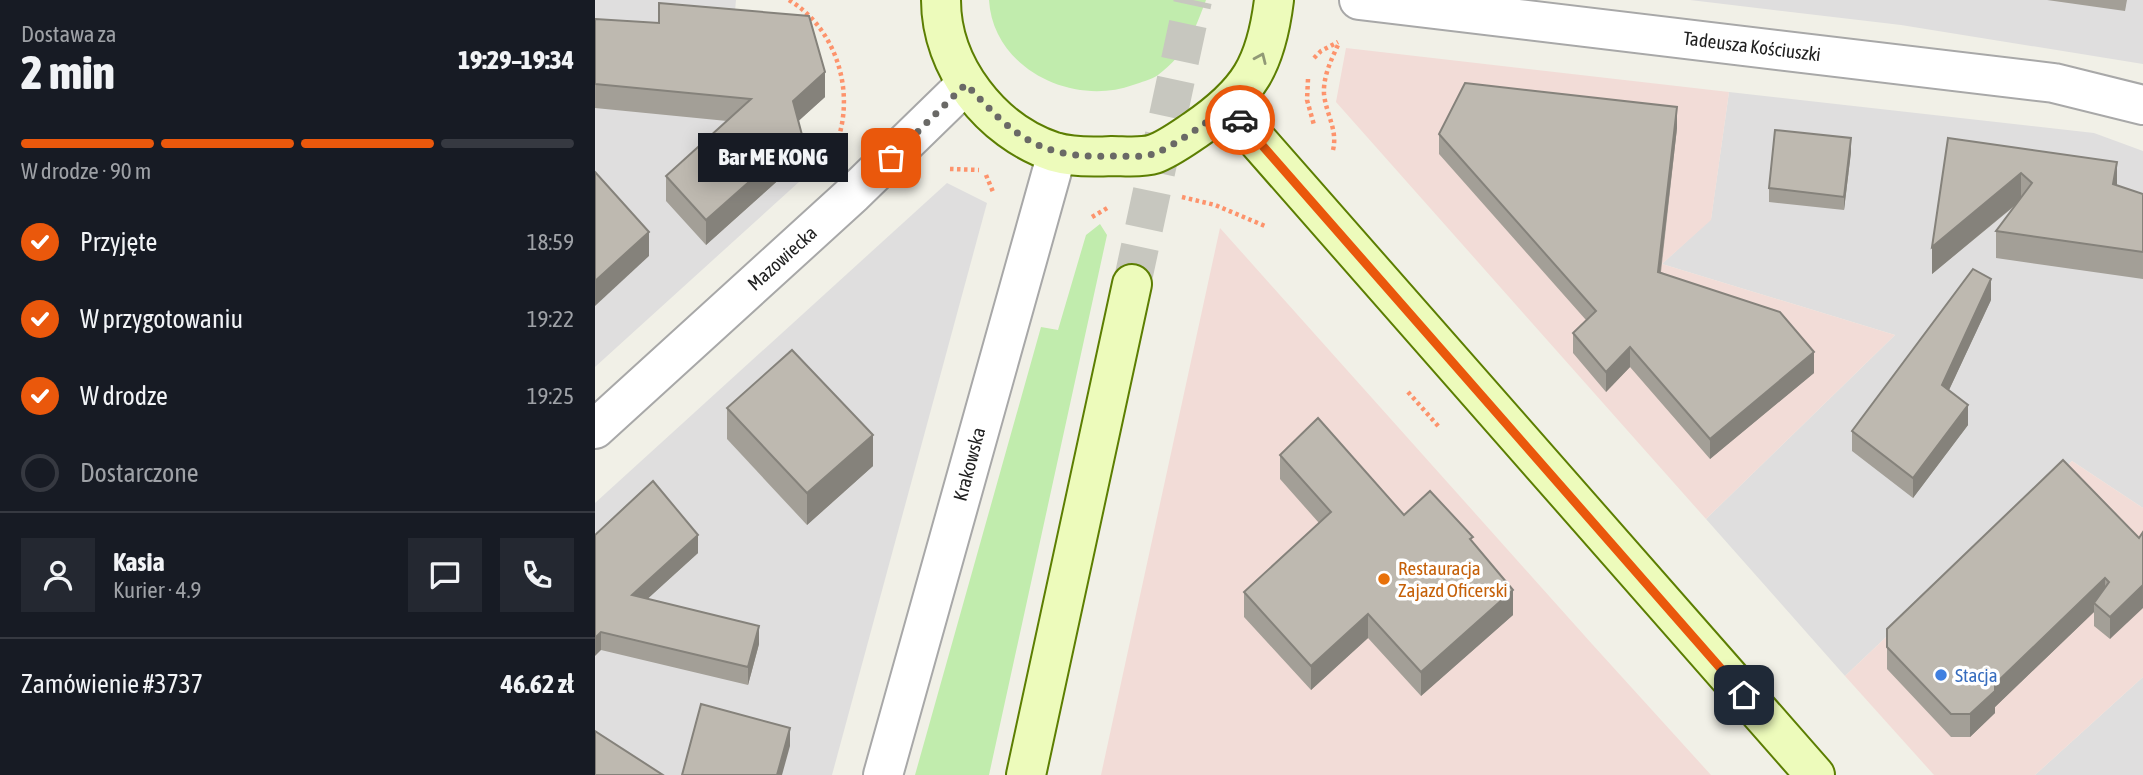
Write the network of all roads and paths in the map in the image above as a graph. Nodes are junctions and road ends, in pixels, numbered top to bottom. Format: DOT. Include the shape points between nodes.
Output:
graph roads {
  1 [pos="789,0"];
  2 [pos="941,0"];
  3 [pos="1274,0"];
  4 [pos="1352,16"];
  5 [pos="966,84"];
  6 [pos="2143,105"];
  7 [pos="1228,107"];
  8 [pos="836,147"];
  9 [pos="1057,153"];
  10 [pos="1331,154"];
  11 [pos="946,170"];
  12 [pos="1172,194"];
  13 [pos="993,199"];
  14 [pos="1116,204"];
  15 [pos="1263,224"];
  16 [pos="1082,226"];
  17 [pos="1132,284"];
  18 [pos="595,429"];
  19 [pos="883,775"];
  20 [pos="1027,775"];
  21 [pos="1815,775"];
  1 -- 8 [label="path" via="805,9 824,31 836,60 845,100"];
  2 -- 5 [label="street" via="942,25"];
  7 -- 3 [label="street, one-way" via="1249,83 1265,50"];
  4 -- 6 [label="street, Tadeusza Kościuszki" via="2054,83"];
  4 -- 10 [label="path" via="1326,74 1324,95 1336,137"];
  5 -- 9 [label="street" via="1005,127"];
  5 -- 18 [label="street, Mazowiecka" via="853,194"];
  7 -- 9 [label="street" via="1153,155"];
  7 -- 21 [label="street"];
  9 -- 19 [label="street, Krakowska"];
  11 -- 13 [label="path" via="968,168 984,173"];
  12 -- 15 [label="path"];
  14 -- 16 [label="path"];
  17 -- 20 [label="street"];
}
